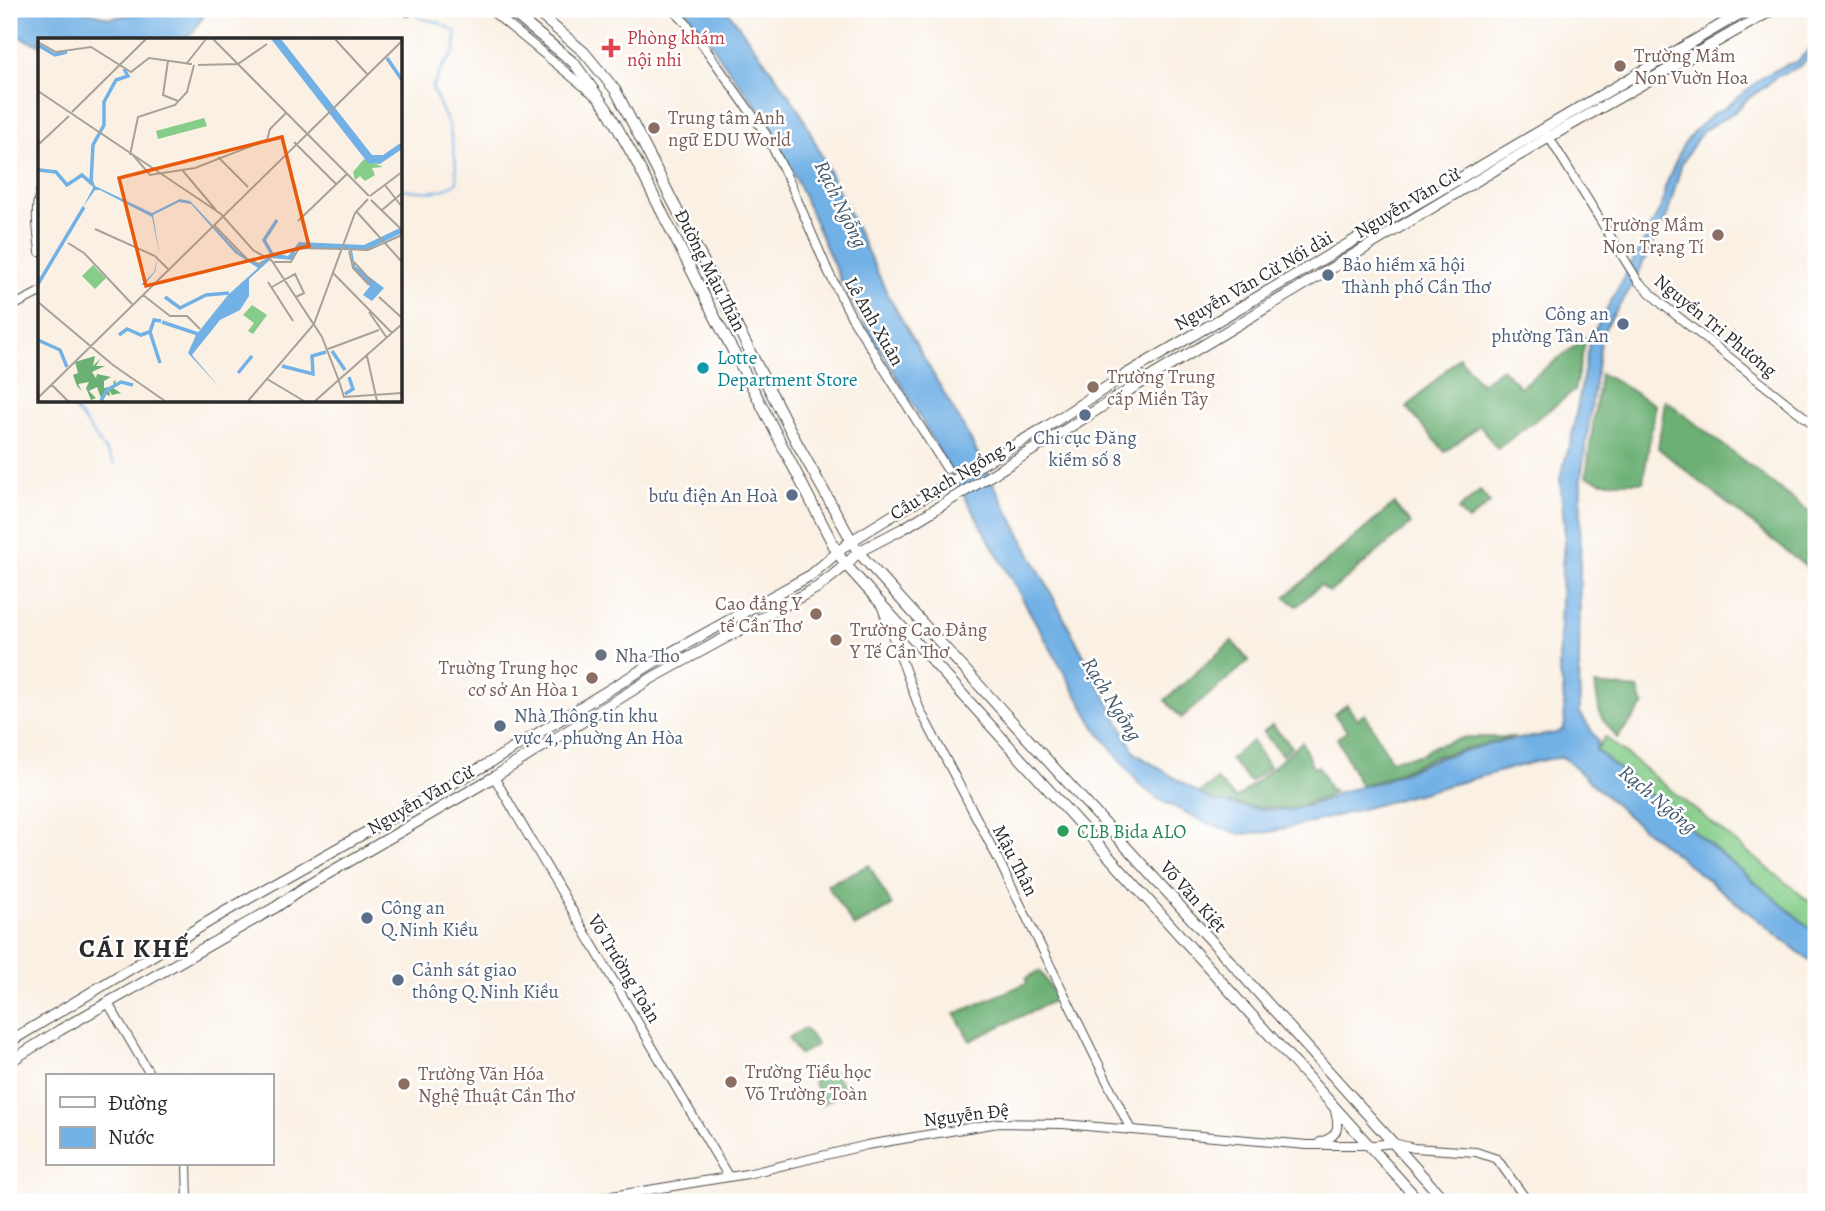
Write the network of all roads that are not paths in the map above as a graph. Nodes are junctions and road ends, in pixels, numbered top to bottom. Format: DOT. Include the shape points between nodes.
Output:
graph roads {
  1 [pos="489,9"];
  2 [pos="508,9"];
  3 [pos="533,9"];
  4 [pos="672,9"];
  5 [pos="1748,9"];
  6 [pos="1774,9"];
  7 [pos="601,101"];
  8 [pos="1547,133"];
  9 [pos="38,293"];
  10 [pos="1254,299"];
  11 [pos="9,309"];
  12 [pos="1261,310"];
  13 [pos="761,372"];
  14 [pos="748,379"];
  15 [pos="1048,426"];
  16 [pos="1816,426"];
  17 [pos="1062,432"];
  18 [pos="947,469"];
  19 [pos="851,541"];
  20 [pos="837,552"];
  21 [pos="858,552"];
  22 [pos="846,565"];
  23 [pos="880,602"];
  24 [pos="486,764"];
  25 [pos="494,777"];
  26 [pos="108,1003"];
  27 [pos="9,1042"];
  28 [pos="9,1062"];
  29 [pos="150,1074"];
  30 [pos="1334,1107"];
  31 [pos="1131,1130"];
  32 [pos="1393,1143"];
  33 [pos="1367,1144"];
  34 [pos="1307,1145"];
  35 [pos="187,1166"];
  36 [pos="728,1176"];
  37 [pos="188,1202"];
  38 [pos="575,1202"];
  39 [pos="1420,1202"];
  40 [pos="1446,1202"];
  41 [pos="1528,1202"];
  1 -- 7 [label="street"];
  2 -- 7 [label="main road, Đường Mậu Thân" via="574,64"];
  3 -- 13 [label="main road, Đường Mậu Thân" via="584,52 616,91"];
  4 -- 18 [label="street, Lê Anh Xuân" via="766,134 851,317"];
  5 -- 8 [label="main road, Nguyễn Văn Cừ Nối dài"];
  6 -- 8 [label="main road, Nguyễn Văn Cừ"];
  7 -- 14 [label="main road, Đường Mậu Thân"];
  8 -- 10 [label="main road, Nguyễn Văn Cừ Nối dài"];
  8 -- 12 [label="main road, Nguyễn Văn Cừ"];
  8 -- 16 [label="street, Nguyển Tri Phương" via="1638,281"];
  9 -- 11 [label="street"];
  10 -- 12 [label="main road"];
  10 -- 15 [label="main road, Nguyễn Văn Cừ Nối dài"];
  12 -- 17 [label="main road, Nguyễn Văn Cừ"];
  13 -- 14 [label="main road"];
  13 -- 19 [label="main road, Đường Mậu Thân"];
  14 -- 20 [label="main road, Đường Mậu Thân"];
  15 -- 19 [label="main road, Cầu Rạch Ngổng 2"];
  17 -- 21 [label="main road, Cầu Rạch Ngổng 2"];
  19 -- 20 [label="main road, Cầu Rạch Ngổng 2"];
  19 -- 21 [label="main road, Võ Văn Kiệt"];
  20 -- 22 [label="main road, Đường Mậu Thân"];
  20 -- 24 [label="main road, Nguyễn Văn Cừ" via="811,575 661,658"];
  21 -- 22 [label="main road, Cầu Rạch Ngổng 2"];
  21 -- 32 [label="main road, Võ Văn Kiệt"];
  22 -- 23 [label="main road, Võ Văn Kiệt"];
  22 -- 25 [label="main road, Nguyễn Văn Cừ" via="818,587 652,678"];
  23 -- 30 [label="main road, Võ Văn Kiệt"];
  23 -- 31 [label="street, Mậu Thân" via="920,710"];
  24 -- 25 [label="main road"];
  24 -- 27 [label="main road, Nguyễn Văn Cừ" via="228,910"];
  25 -- 26 [label="main road, Nguyễn Văn Cừ"];
  25 -- 36 [label="street, Võ Trường Toản"];
  26 -- 28 [label="main road, Nguyễn Văn Cừ"];
  26 -- 29 [label="street"];
  30 -- 33 [label="main road, Võ Văn Kiệt"];
  30 -- 34 [label="street" via="1337,1132 1332,1138"];
  31 -- 34 [label="street, Nguyễn Đệ"];
  31 -- 36 [label="street, Nguyễn Đệ" via="998,1123 867,1145"];
  32 -- 33 [label="street, Nguyễn Đệ"];
  32 -- 40 [label="main road, Võ Văn Kiệt"];
  32 -- 41 [label="street, Nguyễn Đệ" via="1476,1152 1497,1159"];
  33 -- 34 [label="street, Nguyễn Đệ"];
  33 -- 39 [label="main road, Võ Văn Kiệt"];
  35 -- 37 [label="street"];
  36 -- 38 [label="street, Nguyễn Đệ"];
}
